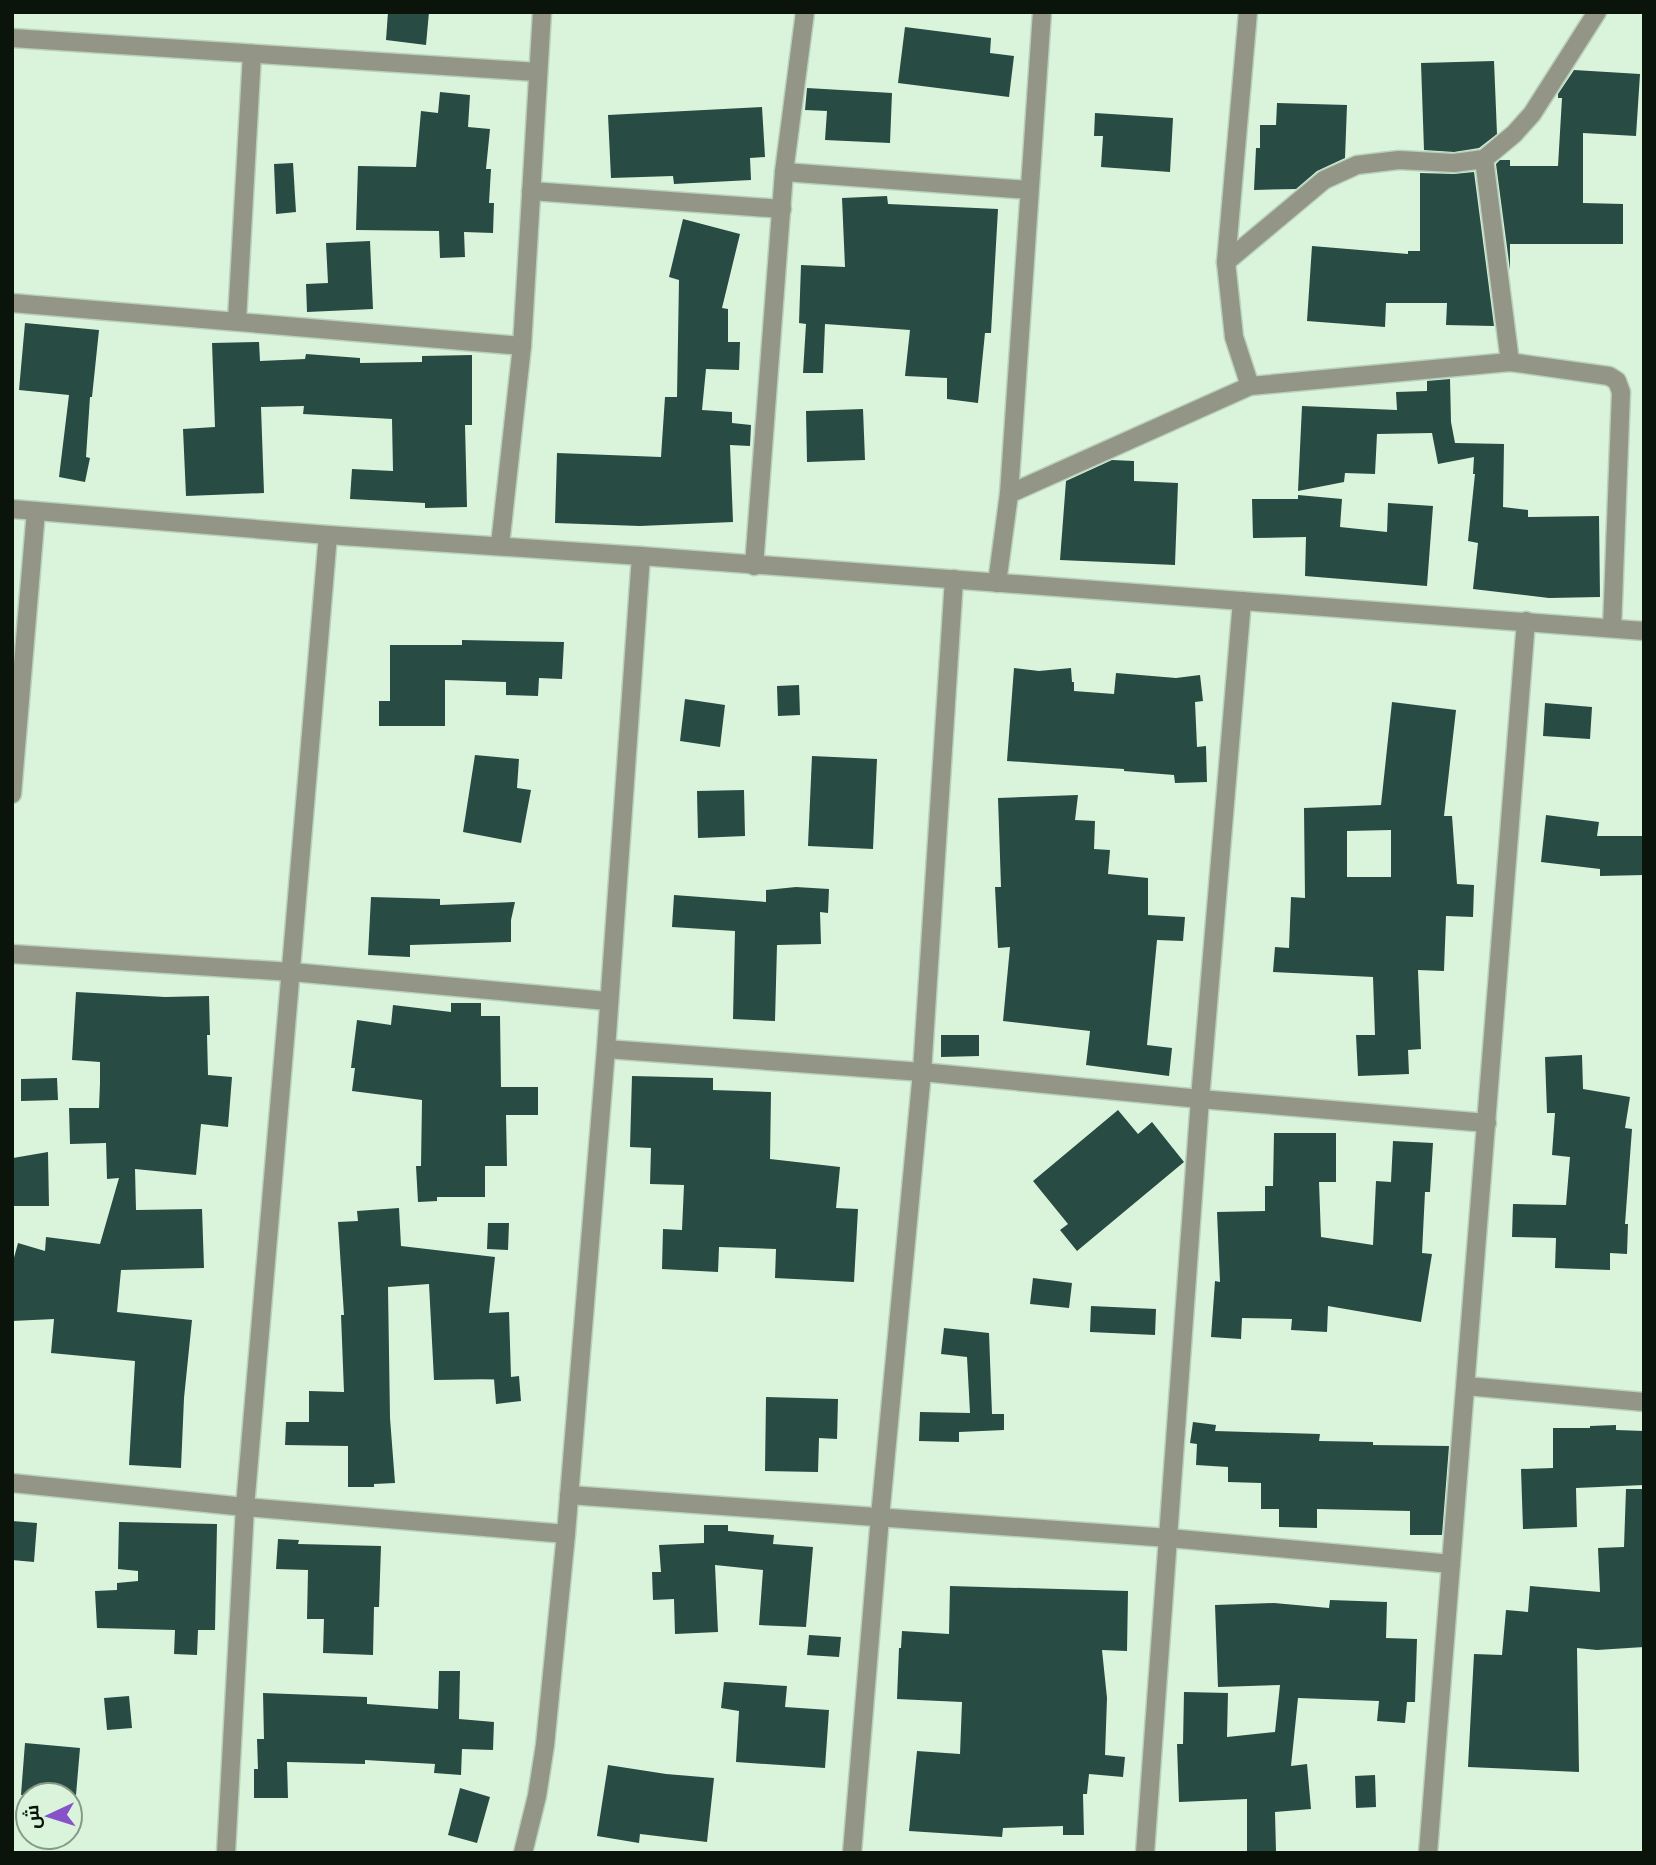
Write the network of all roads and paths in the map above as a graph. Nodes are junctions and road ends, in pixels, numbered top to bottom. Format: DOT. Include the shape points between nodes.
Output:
graph roads {
  1 [pos="542,12"];
  2 [pos="805,12"];
  3 [pos="1042,12"];
  4 [pos="1248,12"];
  5 [pos="1597,12"];
  6 [pos="12,38"];
  7 [pos="252,54"];
  8 [pos="537,72"];
  9 [pos="1484,159"];
  10 [pos="784,172"];
  11 [pos="1029,190"];
  12 [pos="531,191"];
  13 [pos="782,209"];
  14 [pos="1226,262"];
  15 [pos="12,303"];
  16 [pos="237,320"];
  17 [pos="522,346"];
  18 [pos="1510,362"];
  19 [pos="1250,386"];
  20 [pos="1009,495"];
  21 [pos="12,509"];
  22 [pos="36,511"];
  23 [pos="328,535"];
  24 [pos="500,545"];
  25 [pos="641,556"];
  26 [pos="754,566"];
  27 [pos="954,579"];
  28 [pos="998,583"];
  29 [pos="1242,600"];
  30 [pos="1527,621"];
  31 [pos="1612,628"];
  32 [pos="1644,631"];
  33 [pos="17,673"];
  34 [pos="12,794"];
  35 [pos="12,954"];
  36 [pos="292,972"];
  37 [pos="607,1001"];
  38 [pos="606,1049"];
  39 [pos="922,1072"];
  40 [pos="1200,1099"];
  41 [pos="1487,1123"];
  42 [pos="1466,1386"];
  43 [pos="1644,1402"];
  44 [pos="12,1483"];
  45 [pos="569,1494"];
  46 [pos="245,1507"];
  47 [pos="880,1517"];
  48 [pos="566,1534"];
  49 [pos="1169,1538"];
  50 [pos="1451,1564"];
  51 [pos="226,1853"];
  52 [pos="523,1853"];
  53 [pos="852,1853"];
  54 [pos="1145,1853"];
  55 [pos="1428,1853"];
  1 -- 8 [label="street"];
  2 -- 10 [label="street"];
  3 -- 11 [label="street"];
  4 -- 14 [label="street"];
  5 -- 9 [label="street" via="1532,114"];
  6 -- 7 [label="street"];
  7 -- 8 [label="street"];
  7 -- 16 [label="street"];
  8 -- 12 [label="street"];
  9 -- 14 [label="street" via="1357,164 1324,180"];
  9 -- 18 [label="street"];
  10 -- 11 [label="street"];
  10 -- 13 [label="street"];
  11 -- 20 [label="street"];
  12 -- 13 [label="street"];
  12 -- 17 [label="street"];
  13 -- 26 [label="street"];
  14 -- 19 [label="street" via="1234,337"];
  15 -- 16 [label="street"];
  16 -- 17 [label="street"];
  17 -- 24 [label="street"];
  18 -- 19 [label="street"];
  18 -- 31 [label="street" via="1609,376 1621,391"];
  19 -- 20 [label="street"];
  20 -- 28 [label="street"];
  21 -- 22 [label="street"];
  22 -- 23 [label="street"];
  22 -- 33 [label="street"];
  23 -- 24 [label="street"];
  23 -- 36 [label="street"];
  24 -- 25 [label="street"];
  25 -- 26 [label="street"];
  25 -- 37 [label="street"];
  26 -- 27 [label="street"];
  27 -- 28 [label="street"];
  27 -- 39 [label="street"];
  28 -- 29 [label="street"];
  29 -- 30 [label="street"];
  29 -- 40 [label="street"];
  30 -- 31 [label="street"];
  30 -- 41 [label="street"];
  31 -- 32 [label="street"];
  33 -- 34 [label="street"];
  35 -- 36 [label="street"];
  36 -- 37 [label="street"];
  36 -- 46 [label="street"];
  37 -- 38 [label="street"];
  38 -- 39 [label="street"];
  38 -- 45 [label="street"];
  39 -- 40 [label="street"];
  39 -- 47 [label="street"];
  40 -- 41 [label="street"];
  40 -- 49 [label="street"];
  41 -- 42 [label="street"];
  42 -- 43 [label="street"];
  42 -- 50 [label="street"];
  44 -- 46 [label="street"];
  45 -- 47 [label="street"];
  45 -- 48 [label="street"];
  46 -- 48 [label="street"];
  46 -- 51 [label="street"];
  47 -- 49 [label="street"];
  47 -- 53 [label="street"];
  48 -- 52 [label="street" via="545,1745"];
  49 -- 50 [label="street"];
  49 -- 54 [label="street"];
  50 -- 55 [label="street"];
}
